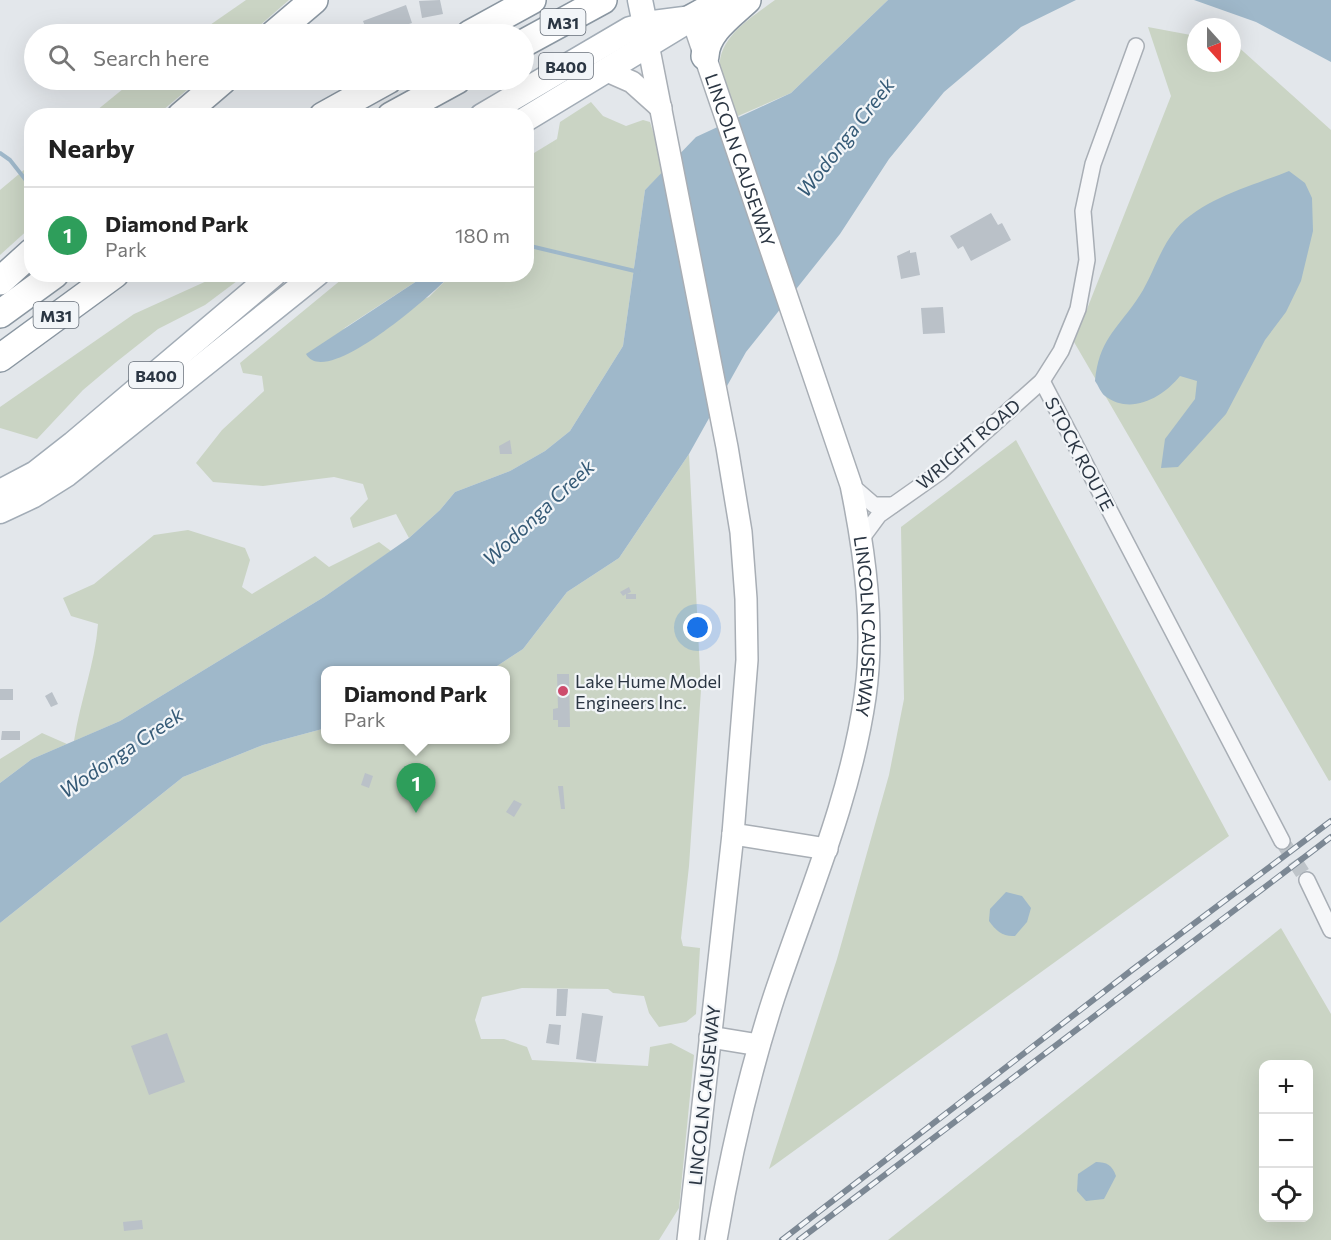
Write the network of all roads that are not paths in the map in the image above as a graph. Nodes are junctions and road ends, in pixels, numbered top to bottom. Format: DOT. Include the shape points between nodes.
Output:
graph roads {
  1 [pos="314,0"];
  2 [pos="532,0"];
  3 [pos="603,0"];
  4 [pos="640,0"];
  5 [pos="724,0"];
  6 [pos="747,0"];
  7 [pos="689,9"];
  8 [pos="286,24"];
  9 [pos="488,24"];
  10 [pos="647,34"];
  11 [pos="534,38"];
  12 [pos="1136,46"];
  13 [pos="705,56"];
  14 [pos="607,71"];
  15 [pos="534,85"];
  16 [pos="211,90"];
  17 [pos="370,90"];
  18 [pos="439,90"];
  19 [pos="526,90"];
  20 [pos="190,108"];
  21 [pos="337,108"];
  22 [pos="406,108"];
  23 [pos="495,108"];
  24 [pos="662,111"];
  25 [pos="534,113"];
  26 [pos="24,259"];
  27 [pos="0,281"];
  28 [pos="44,282"];
  29 [pos="104,282"];
  30 [pos="265,282"];
  31 [pos="307,282"];
  32 [pos="0,314"];
  33 [pos="0,358"];
  34 [pos="1042,381"];
  35 [pos="851,485"];
  36 [pos="0,492"];
  37 [pos="893,505"];
  38 [pos="0,511"];
  39 [pos="862,538"];
  40 [pos="733,834"];
  41 [pos="1282,841"];
  42 [pos="827,849"];
  43 [pos="1306,880"];
  44 [pos="1331,930"];
  45 [pos="710,1037"];
  46 [pos="759,1045"];
  47 [pos="688,1240"];
  48 [pos="716,1240"];
  1 -- 8 [label="highway"];
  2 -- 9 [label="highway, M31"];
  3 -- 11 [label="highway, M31"];
  4 -- 10 [label="main road"];
  5 -- 7 [label="highway, B400"];
  6 -- 13 [label="highway" via="712,35"];
  7 -- 10 [label="main road, B400"];
  7 -- 13 [label="main road, LINCOLN CAUSEWAY"];
  10 -- 14 [label="main road, B400"];
  10 -- 15 [label="main road, B400" via="625,31"];
  10 -- 24 [label="main road, LINCOLN CAUSEWAY"];
  12 -- 34 [label="street, STOCK ROUTE" via="1093,164 1083,211 1087,260 1078,309 1061,351"];
  13 -- 35 [label="main road, LINCOLN CAUSEWAY"];
  14 -- 24 [label="main road" via="632,82"];
  14 -- 25 [label="main road, B400"];
  16 -- 20 [label="highway"];
  17 -- 21 [label="highway"];
  18 -- 22 [label="highway"];
  19 -- 23 [label="main road, B400"];
  24 -- 40 [label="main road, LINCOLN CAUSEWAY" via="741,532 747,660"];
  26 -- 27 [label="highway"];
  28 -- 32 [label="highway, M31"];
  29 -- 33 [label="highway, M31"];
  30 -- 36 [label="main road, B400" via="73,444 36,473"];
  31 -- 38 [label="main road, B400" via="67,474"];
  34 -- 37 [label="street, WRIGHT ROAD" via="940,472"];
  34 -- 41 [label="street, STOCK ROUTE"];
  35 -- 37 [label="street" via="874,505"];
  35 -- 39 [label="main road, LINCOLN CAUSEWAY"];
  37 -- 39 [label="street, WRIGHT ROAD" via="873,521"];
  39 -- 42 [label="main road, LINCOLN CAUSEWAY" via="869,643 865,696 856,752"];
  40 -- 42 [label="main road"];
  40 -- 45 [label="main road, LINCOLN CAUSEWAY"];
  42 -- 46 [label="main road, LINCOLN CAUSEWAY"];
  43 -- 44 [label="street"];
  45 -- 46 [label="main road"];
  45 -- 47 [label="main road, LINCOLN CAUSEWAY"];
  46 -- 48 [label="main road, LINCOLN CAUSEWAY" via="730,1156"];
}
